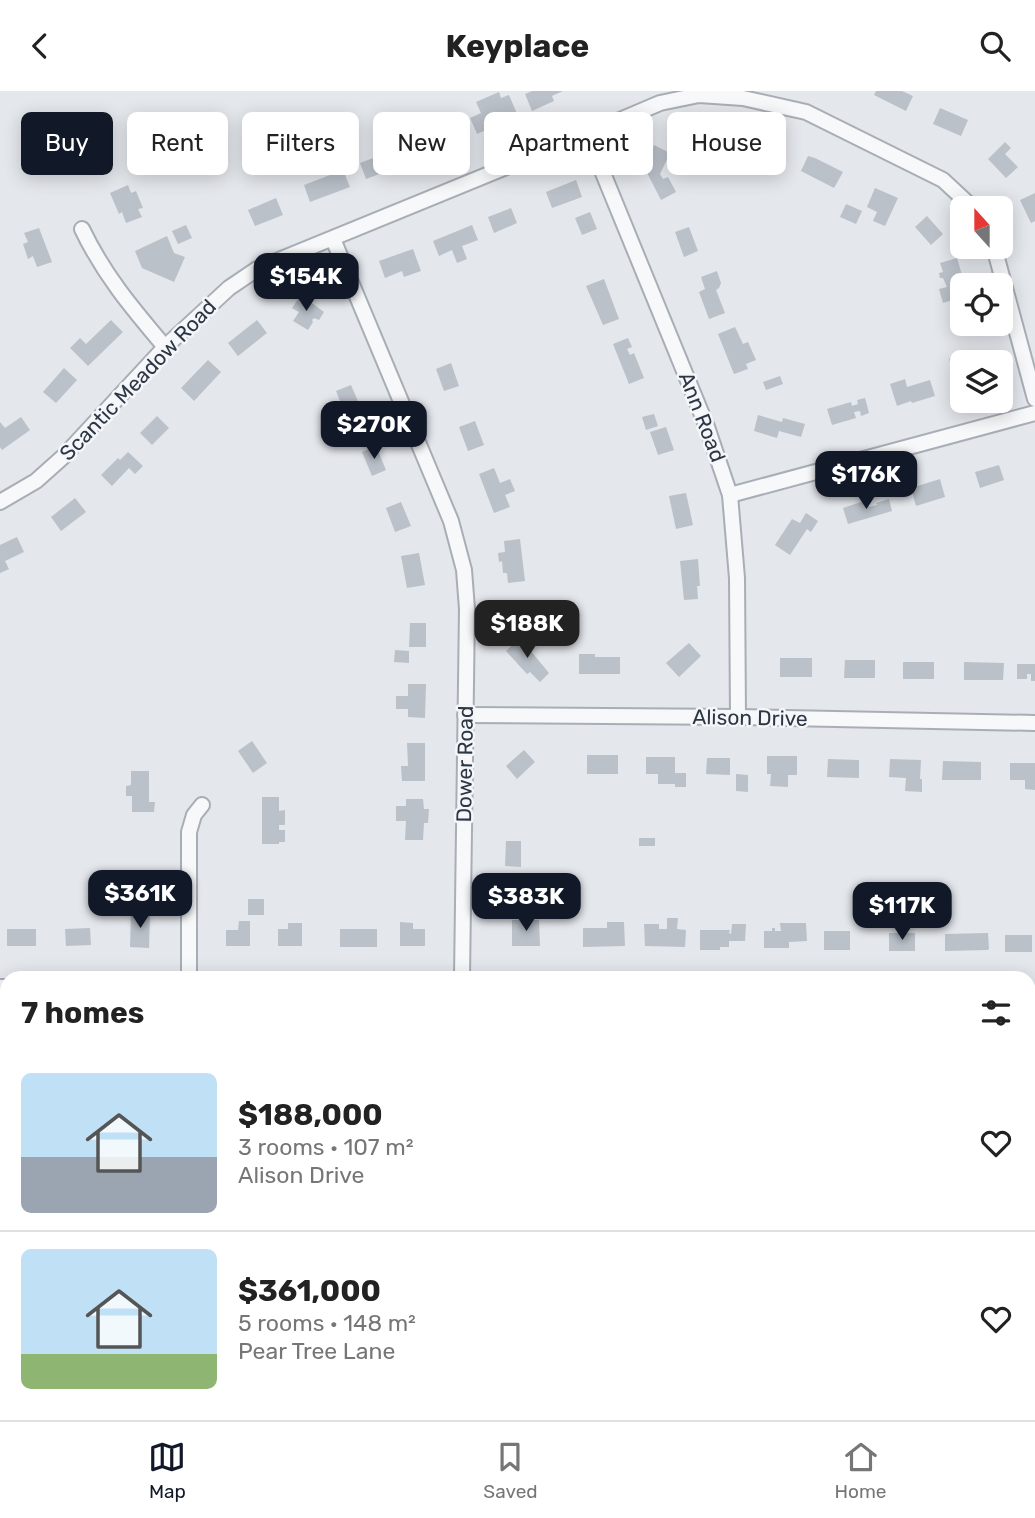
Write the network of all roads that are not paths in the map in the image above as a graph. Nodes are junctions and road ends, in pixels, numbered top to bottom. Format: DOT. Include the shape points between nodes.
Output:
graph roads {
  1 [pos="658,97"];
  2 [pos="629,112"];
  3 [pos="488,175"];
  4 [pos="604,175"];
  5 [pos="960,196"];
  6 [pos="82,229"];
  7 [pos="333,239"];
  8 [pos="997,259"];
  9 [pos="165,347"];
  10 [pos="1035,399"];
  11 [pos="1035,413"];
  12 [pos="730,495"];
  13 [pos="0,502"];
  14 [pos="465,715"];
  15 [pos="738,717"];
  16 [pos="1035,723"];
  17 [pos="202,805"];
  18 [pos="189,971"];
  19 [pos="462,971"];
  1 -- 2 [label="street, Scantic Meadow Road"];
  1 -- 5 [label="street, Scantic Meadow Road" via="743,98 806,112 943,180"];
  3 -- 7 [label="street, Scantic Meadow Road"];
  4 -- 12 [label="street, Ann Road" via="708,427"];
  6 -- 9 [label="street" via="94,256"];
  7 -- 9 [label="street, Scantic Meadow Road" via="257,269 229,288"];
  7 -- 14 [label="street, Dower Road" via="446,509 464,570"];
  8 -- 10 [label="street"];
  9 -- 13 [label="street, Scantic Meadow Road" via="64,456 36,481"];
  11 -- 12 [label="street"];
  12 -- 15 [label="street, Ann Road" via="737,578"];
  14 -- 15 [label="street, Alison Drive"];
  14 -- 19 [label="street, Dower Road"];
  15 -- 16 [label="street, Alison Drive"];
  17 -- 18 [label="street" via="189,832"];
}
